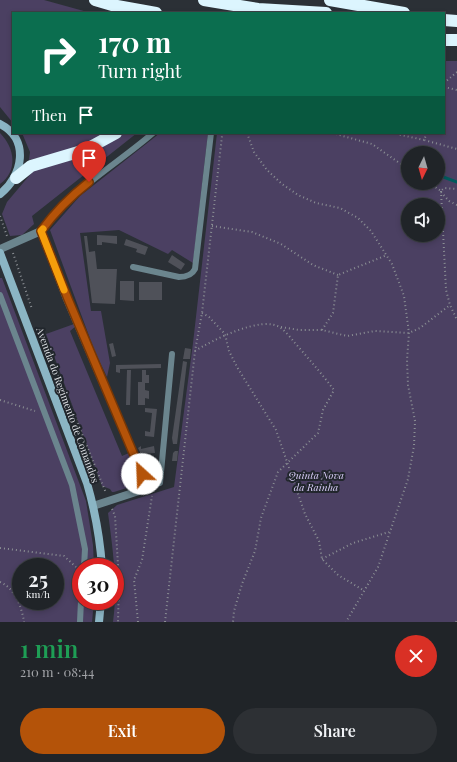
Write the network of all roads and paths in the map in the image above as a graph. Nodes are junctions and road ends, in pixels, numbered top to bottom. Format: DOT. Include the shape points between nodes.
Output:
graph roads {
  1 [pos="95,0"];
  2 [pos="204,0"];
  3 [pos="330,0"];
  4 [pos="150,12"];
  5 [pos="309,12"];
  6 [pos="398,12"];
  7 [pos="445,40"];
  8 [pos="457,40"];
  9 [pos="457,72"];
  10 [pos="445,82"];
  11 [pos="445,87"];
  12 [pos="457,90"];
  13 [pos="0,124"];
  14 [pos="114,134"];
  15 [pos="152,134"];
  16 [pos="211,134"];
  17 [pos="224,134"];
  18 [pos="247,134"];
  19 [pos="336,134"];
  20 [pos="397,134"];
  21 [pos="427,134"];
  22 [pos="424,140"];
  23 [pos="457,149"];
  24 [pos="401,164"];
  25 [pos="16,178"];
  26 [pos="457,189"];
  27 [pos="441,191"];
  28 [pos="0,194"];
  29 [pos="457,205"];
  30 [pos="212,226"];
  31 [pos="41,231"];
  32 [pos="0,249"];
  33 [pos="0,253"];
  34 [pos="387,255"];
  35 [pos="133,267"];
  36 [pos="338,275"];
  37 [pos="0,294"];
  38 [pos="450,305"];
  39 [pos="202,313"];
  40 [pos="457,320"];
  41 [pos="280,327"];
  42 [pos="322,330"];
  43 [pos="408,333"];
  44 [pos="225,334"];
  45 [pos="195,351"];
  46 [pos="172,354"];
  47 [pos="0,400"];
  48 [pos="45,413"];
  49 [pos="287,464"];
  50 [pos="148,488"];
  51 [pos="93,506"];
  52 [pos="390,532"];
  53 [pos="0,548"];
  54 [pos="84,558"];
  55 [pos="101,558"];
  56 [pos="322,559"];
  57 [pos="72,564"];
  58 [pos="0,582"];
  59 [pos="363,590"];
  60 [pos="81,610"];
  61 [pos="100,610"];
  62 [pos="24,622"];
  63 [pos="80,622"];
  64 [pos="99,622"];
  65 [pos="138,622"];
  66 [pos="165,622"];
  67 [pos="233,622"];
  68 [pos="346,622"];
  1 -- 4 [label="highway"];
  2 -- 5 [label="highway" via="258,9"];
  3 -- 6 [label="highway"];
  7 -- 8 [label="highway"];
  9 -- 10 [label="path"];
  11 -- 12 [label="path"];
  13 -- 25 [label="main road" via="11,133 17,143 20,166"];
  14 -- 25 [label="highway" via="85,150 31,166"];
  15 -- 31 [label="lane" via="77,192 50,218"];
  16 -- 35 [label="lane" via="193,273 179,277"];
  17 -- 30 [label="path"];
  18 -- 34 [label="path" via="254,152 267,170 282,184 298,195 316,203 340,208 358,218 371,231"];
  19 -- 24 [label="path" via="372,144"];
  20 -- 22 [label="path"];
  21 -- 22 [label="path"];
  22 -- 23 [label="path"];
  25 -- 28 [label="main road"];
  26 -- 27 [label="path" via="444,188"];
  27 -- 29 [label="path" via="449,201"];
  27 -- 38 [label="path" via="446,290"];
  30 -- 36 [label="path" via="252,232 281,244 313,265"];
  30 -- 39 [label="path"];
  31 -- 32 [label="street"];
  31 -- 50 [label="street"];
  33 -- 51 [label="main road, Avenida do Regimento de Comandos"];
  34 -- 36 [label="path"];
  34 -- 43 [label="path" via="404,296"];
  36 -- 42 [label="path" via="333,313"];
  37 -- 48 [label="lane"];
  38 -- 40 [label="path"];
  38 -- 43 [label="path" via="420,328"];
  39 -- 44 [label="path"];
  39 -- 45 [label="path"];
  41 -- 42 [label="path"];
  41 -- 44 [label="path" via="267,324"];
  41 -- 49 [label="path" via="318,368 334,390 323,410 318,433"];
  42 -- 43 [label="path" via="347,336 375,331"];
  43 -- 52 [label="path" via="408,386 414,422 414,446 408,479"];
  44 -- 45 [label="path"];
  44 -- 49 [label="path" via="229,351 237,367 276,430"];
  45 -- 66 [label="path"];
  46 -- 50 [label="lane" via="160,483"];
  47 -- 48 [label="path"];
  48 -- 54 [label="lane" via="72,485 85,549"];
  49 -- 56 [label="path" via="305,514 319,541"];
  49 -- 67 [label="path" via="278,472 261,518 255,551 242,584"];
  50 -- 51 [label="street"];
  50 -- 65 [label="path" via="152,494 142,560 134,580"];
  51 -- 55 [label="main road, Avenida do Regimento de Comandos"];
  52 -- 56 [label="path" via="353,543"];
  52 -- 59 [label="path" via="378,567"];
  53 -- 57 [label="path" via="64,556"];
  56 -- 59 [label="path" via="338,575"];
  58 -- 62 [label="path" via="6,585 16,598"];
  59 -- 68 [label="path"];
  60 -- 63 [label="lane"];
  61 -- 64 [label="main road"];
}
